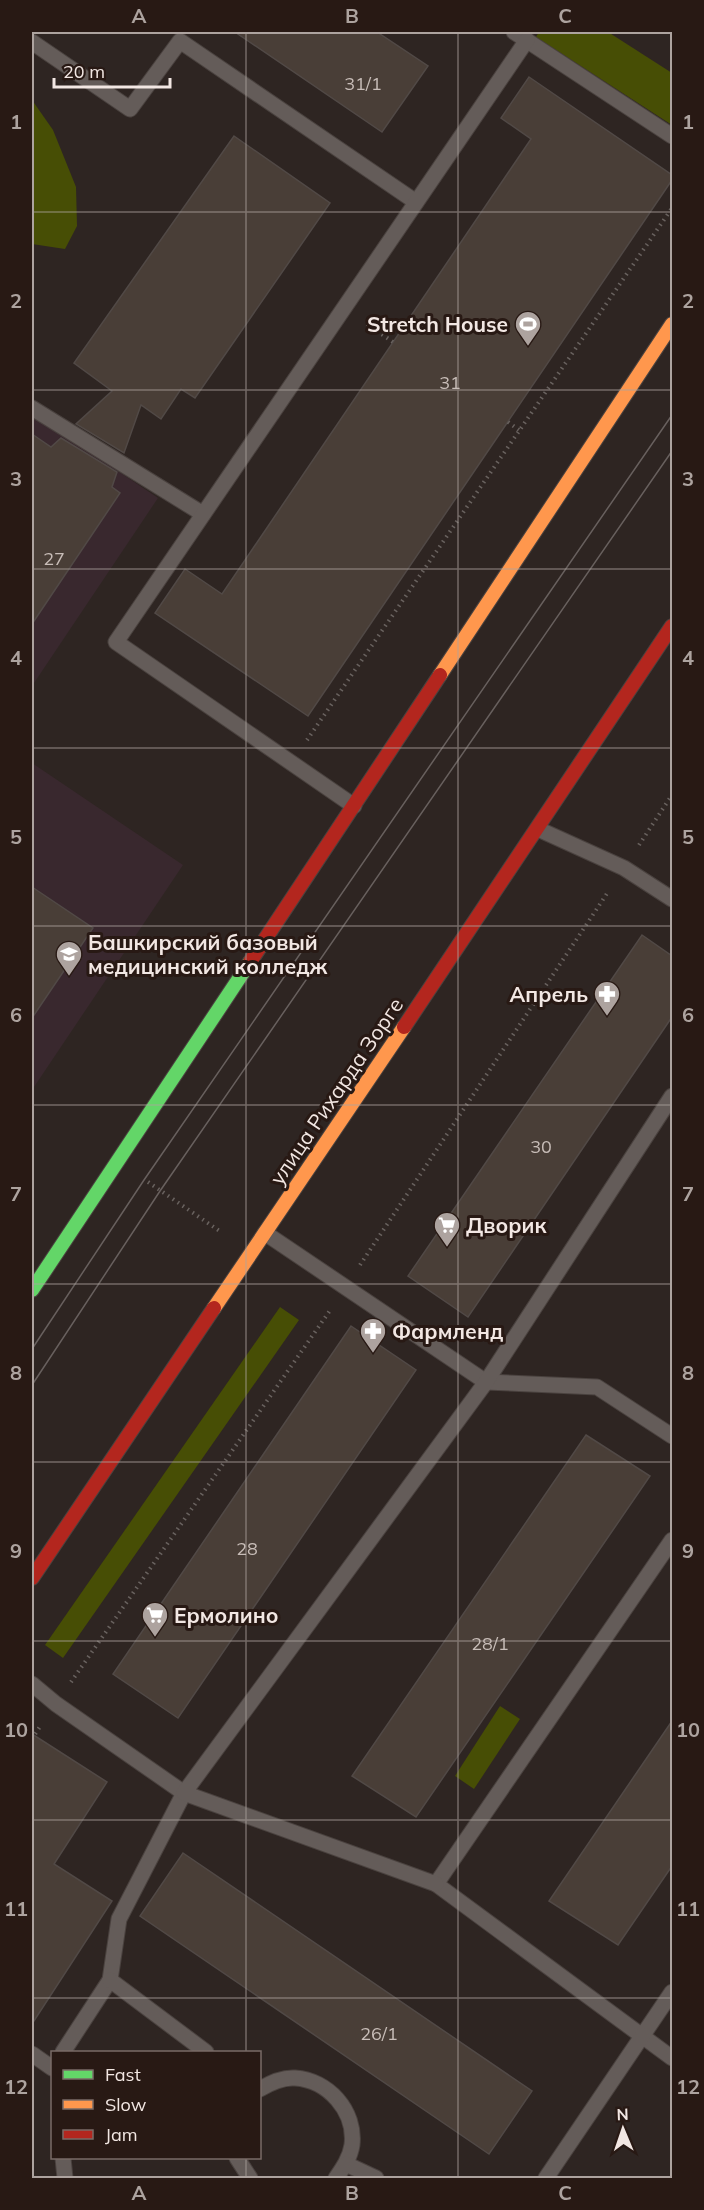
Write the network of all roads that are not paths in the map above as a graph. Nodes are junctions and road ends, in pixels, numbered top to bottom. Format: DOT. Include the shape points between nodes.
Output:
graph roads {
  1 [pos="514,32"];
  2 [pos="527,40"];
  3 [pos="32,42"];
  4 [pos="672,136"];
  5 [pos="416,202"];
  6 [pos="672,324"];
  7 [pos="32,408"];
  8 [pos="203,514"];
  9 [pos="672,626"];
  10 [pos="354,806"];
  11 [pos="538,830"];
  12 [pos="672,899"];
  13 [pos="672,1096"];
  14 [pos="265,1233"];
  15 [pos="32,1290"];
  16 [pos="486,1382"];
  17 [pos="672,1436"];
  18 [pos="672,1539"];
  19 [pos="32,1578"];
  20 [pos="32,1684"];
  21 [pos="184,1793"];
  22 [pos="435,1884"];
  23 [pos="110,1980"];
  24 [pos="672,1992"];
  25 [pos="644,2037"];
  26 [pos="64,2051"];
  27 [pos="205,2051"];
  28 [pos="32,2054"];
  29 [pos="672,2058"];
  30 [pos="51,2067"];
  31 [pos="261,2088"];
  32 [pos="63,2159"];
  33 [pos="238,2159"];
  34 [pos="346,2164"];
  35 [pos="65,2178"];
  36 [pos="250,2178"];
  37 [pos="336,2178"];
  38 [pos="376,2178"];
  39 [pos="546,2178"];
  1 -- 2 [label="lane"];
  2 -- 4 [label="lane"];
  2 -- 5 [label="lane"];
  3 -- 5 [label="lane" via="130,109 180,41"];
  5 -- 8 [label="lane"];
  6 -- 10 [label="street"];
  7 -- 8 [label="lane"];
  8 -- 10 [label="lane" via="116,642"];
  9 -- 11 [label="street, улица Рихарда Зорге"];
  10 -- 15 [label="street"];
  11 -- 12 [label="lane" via="624,868"];
  11 -- 14 [label="street, улица Рихарда Зорге"];
  13 -- 16 [label="lane"];
  14 -- 16 [label="lane"];
  14 -- 19 [label="street, улица Рихарда Зорге"];
  16 -- 17 [label="lane" via="597,1387"];
  16 -- 21 [label="lane"];
  18 -- 22 [label="lane"];
  20 -- 21 [label="lane"];
  21 -- 22 [label="lane"];
  21 -- 23 [label="lane" via="119,1919"];
  22 -- 25 [label="lane"];
  23 -- 26 [label="lane"];
  23 -- 27 [label="lane"];
  24 -- 25 [label="lane"];
  25 -- 29 [label="lane"];
  25 -- 39 [label="lane"];
  28 -- 30 [label="lane"];
  31 -- 34 [label="lane" via="274,2081 293,2078 330,2091 343,2106 351,2125 352,2145"];
  32 -- 35 [label="lane"];
  33 -- 36 [label="lane"];
  34 -- 37 [label="lane"];
  34 -- 38 [label="lane"];
}
